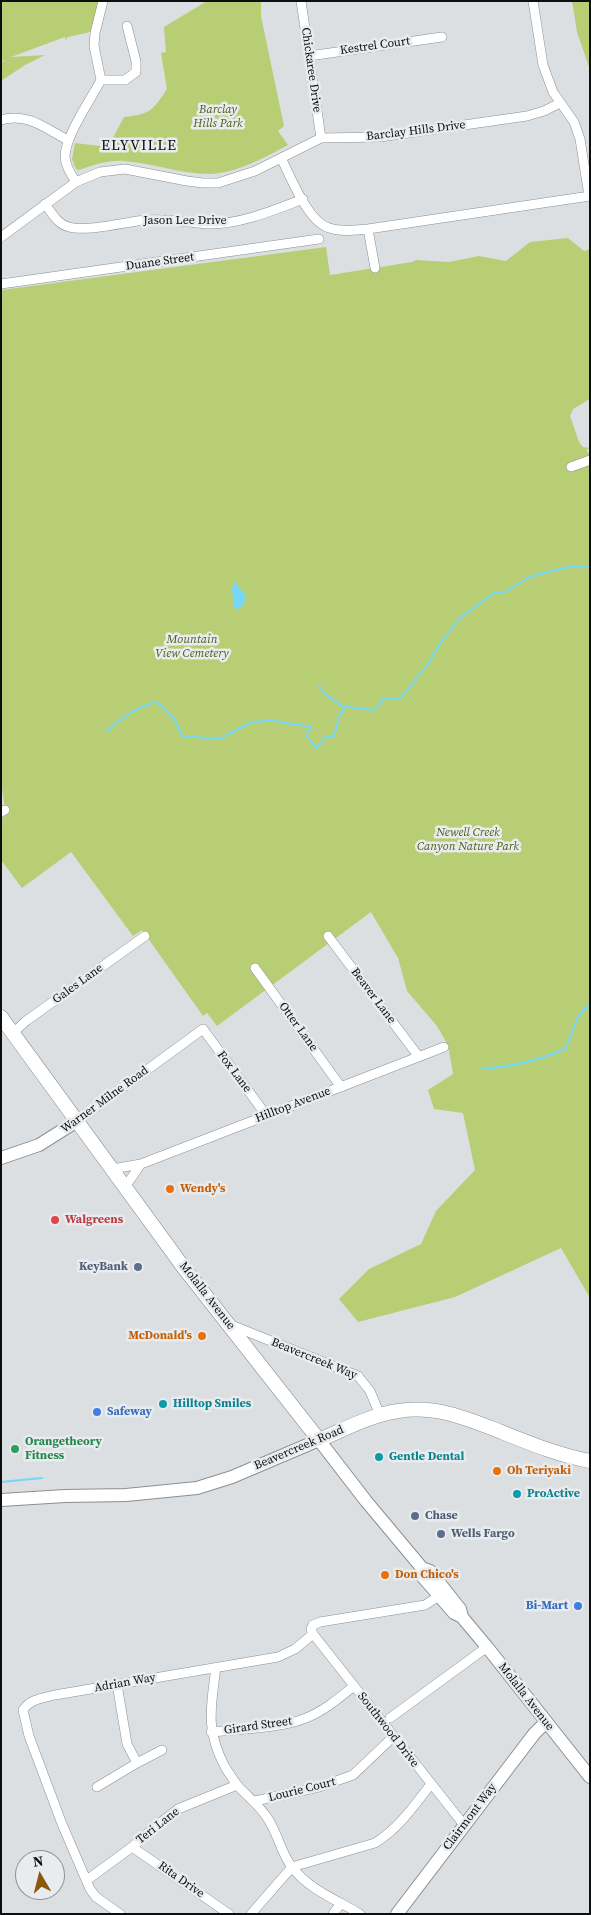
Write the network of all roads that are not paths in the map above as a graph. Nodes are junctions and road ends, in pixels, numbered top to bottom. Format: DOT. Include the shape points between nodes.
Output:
graph roads {
  1 [pos="103,1"];
  2 [pos="301,1"];
  3 [pos="533,1"];
  4 [pos="127,26"];
  5 [pos="442,37"];
  6 [pos="309,56"];
  7 [pos="101,80"];
  8 [pos="560,103"];
  9 [pos="1,120"];
  10 [pos="321,138"];
  11 [pos="68,140"];
  12 [pos="281,158"];
  13 [pos="76,182"];
  14 [pos="589,196"];
  15 [pos="303,199"];
  16 [pos="45,204"];
  17 [pos="368,229"];
  18 [pos="1,237"];
  19 [pos="319,238"];
  20 [pos="375,268"];
  21 [pos="1,284"];
  22 [pos="590,460"];
  23 [pos="571,467"];
  24 [pos="145,936"];
  25 [pos="328,936"];
  26 [pos="254,968"];
  27 [pos="1,1017"];
  28 [pos="203,1029"];
  29 [pos="13,1033"];
  30 [pos="444,1047"];
  31 [pos="419,1056"];
  32 [pos="341,1087"];
  33 [pos="266,1115"];
  34 [pos="77,1121"];
  35 [pos="1,1158"];
  36 [pos="141,1164"];
  37 [pos="112,1168"];
  38 [pos="126,1187"];
  39 [pos="229,1324"];
  40 [pos="380,1415"];
  41 [pos="319,1440"];
  42 [pos="590,1462"];
  43 [pos="1,1500"];
  44 [pos="422,1568"];
  45 [pos="439,1596"];
  46 [pos="462,1617"];
  47 [pos="313,1634"];
  48 [pos="487,1647"];
  49 [pos="216,1667"];
  50 [pos="117,1684"];
  51 [pos="354,1686"];
  52 [pos="390,1718"];
  53 [pos="546,1722"];
  54 [pos="211,1732"];
  55 [pos="393,1737"];
  56 [pos="162,1750"];
  57 [pos="137,1763"];
  58 [pos="590,1778"];
  59 [pos="431,1784"];
  60 [pos="237,1785"];
  61 [pos="97,1788"];
  62 [pos="255,1801"];
  63 [pos="464,1825"];
  64 [pos="132,1847"];
  65 [pos="292,1867"];
  66 [pos="87,1880"];
  67 [pos="341,1903"];
  68 [pos="120,1914"];
  69 [pos="229,1914"];
  70 [pos="251,1914"];
  71 [pos="333,1914"];
  72 [pos="360,1914"];
  73 [pos="397,1914"];
  1 -- 7 [label="street" via="94,46"];
  2 -- 6 [label="street, Chickaree Drive"];
  3 -- 8 [label="street" via="542,65"];
  4 -- 7 [label="street" via="136,72 125,80"];
  5 -- 6 [label="street, Kestrel Court"];
  6 -- 10 [label="street, Chickaree Drive"];
  7 -- 11 [label="street"];
  8 -- 10 [label="street, Barclay Hills Drive" via="544,111 518,117 380,137"];
  8 -- 14 [label="street" via="574,122 580,139"];
  9 -- 11 [label="street" via="26,118"];
  10 -- 12 [label="street, Barclay Hills Drive"];
  11 -- 13 [label="street" via="66,164"];
  12 -- 13 [label="street, Barclay Hills Drive" via="244,175 218,182 186,181 125,169 100,172"];
  12 -- 15 [label="street"];
  13 -- 16 [label="street, Barclay Hills Drive"];
  14 -- 17 [label="street"];
  15 -- 16 [label="street, Jason Lee Drive" via="231,222 210,224 167,219 76,228 60,223"];
  15 -- 17 [label="street" via="312,216 321,224 346,230"];
  16 -- 18 [label="street, Barclay Hills Drive"];
  17 -- 20 [label="street"];
  19 -- 21 [label="street, Duane Street"];
  22 -- 23 [label="street"];
  24 -- 29 [label="street, Gales Lane"];
  25 -- 31 [label="street, Beaver Lane"];
  26 -- 32 [label="street, Otter Lane"];
  27 -- 29 [label="main road, Molalla Avenue"];
  28 -- 33 [label="street, Fox Lane"];
  28 -- 34 [label="street, Warner Milne Road"];
  29 -- 34 [label="main road, Molalla Avenue"];
  30 -- 31 [label="street, Hilltop Avenue"];
  31 -- 32 [label="street, Hilltop Avenue"];
  32 -- 33 [label="street, Hilltop Avenue"];
  33 -- 36 [label="street, Hilltop Avenue"];
  34 -- 35 [label="main road, Warner Milne Road" via="39,1145"];
  34 -- 37 [label="main road, Molalla Avenue"];
  36 -- 37 [label="street, Hilltop Avenue"];
  36 -- 38 [label="street"];
  37 -- 38 [label="main road, Molalla Avenue"];
  38 -- 39 [label="main road, Molalla Avenue"];
  39 -- 40 [label="street, Beavercreek Way" via="361,1378"];
  39 -- 41 [label="main road, Molalla Avenue"];
  40 -- 41 [label="main road, Beavercreek Road"];
  40 -- 42 [label="main road, Beavercreek Road" via="420,1409 448,1413"];
  41 -- 43 [label="main road, Beavercreek Road" via="221,1481 182,1490"];
  41 -- 44 [label="main road, Molalla Avenue"];
  44 -- 45 [label="main road, Molalla Avenue" via="422,1576"];
  44 -- 46 [label="main road, Molalla Avenue" via="430,1570 460,1609"];
  45 -- 46 [label="main road, Molalla Avenue"];
  45 -- 47 [label="street, Adrian Way" via="425,1605 320,1622 311,1629"];
  46 -- 48 [label="main road, Molalla Avenue"];
  47 -- 49 [label="street, Adrian Way" via="295,1649 278,1657"];
  47 -- 51 [label="street, Southwood Drive"];
  48 -- 52 [label="street"];
  48 -- 53 [label="main road, Molalla Avenue"];
  49 -- 50 [label="street, Adrian Way"];
  49 -- 54 [label="street"];
  50 -- 57 [label="street" via="128,1744"];
  50 -- 66 [label="street, Adrian Way" via="36,1700 23,1710 38,1761"];
  51 -- 54 [label="street, Girard Street" via="328,1707 304,1719"];
  51 -- 55 [label="street, Southwood Drive"];
  53 -- 58 [label="main road, Molalla Avenue"];
  53 -- 63 [label="main road, Clairmont Way"];
  54 -- 60 [label="street" via="219,1755"];
  55 -- 59 [label="street, Southwood Drive"];
  55 -- 62 [label="street, Lourie Court" via="353,1775 319,1787"];
  56 -- 57 [label="street"];
  57 -- 61 [label="street"];
  59 -- 63 [label="street, Southwood Drive"];
  59 -- 65 [label="street" via="395,1829 375,1843"];
  60 -- 62 [label="street"];
  60 -- 64 [label="street, Teri Lane" via="178,1809"];
  62 -- 65 [label="street" via="268,1817"];
  63 -- 73 [label="main road, Clairmont Way"];
  64 -- 66 [label="street, Teri Lane"];
  64 -- 69 [label="street, Rita Drive"];
  65 -- 67 [label="street" via="306,1882"];
  65 -- 70 [label="street"];
  66 -- 68 [label="street, Adrian Way" via="96,1897"];
  67 -- 71 [label="street"];
  67 -- 72 [label="street"];
}
